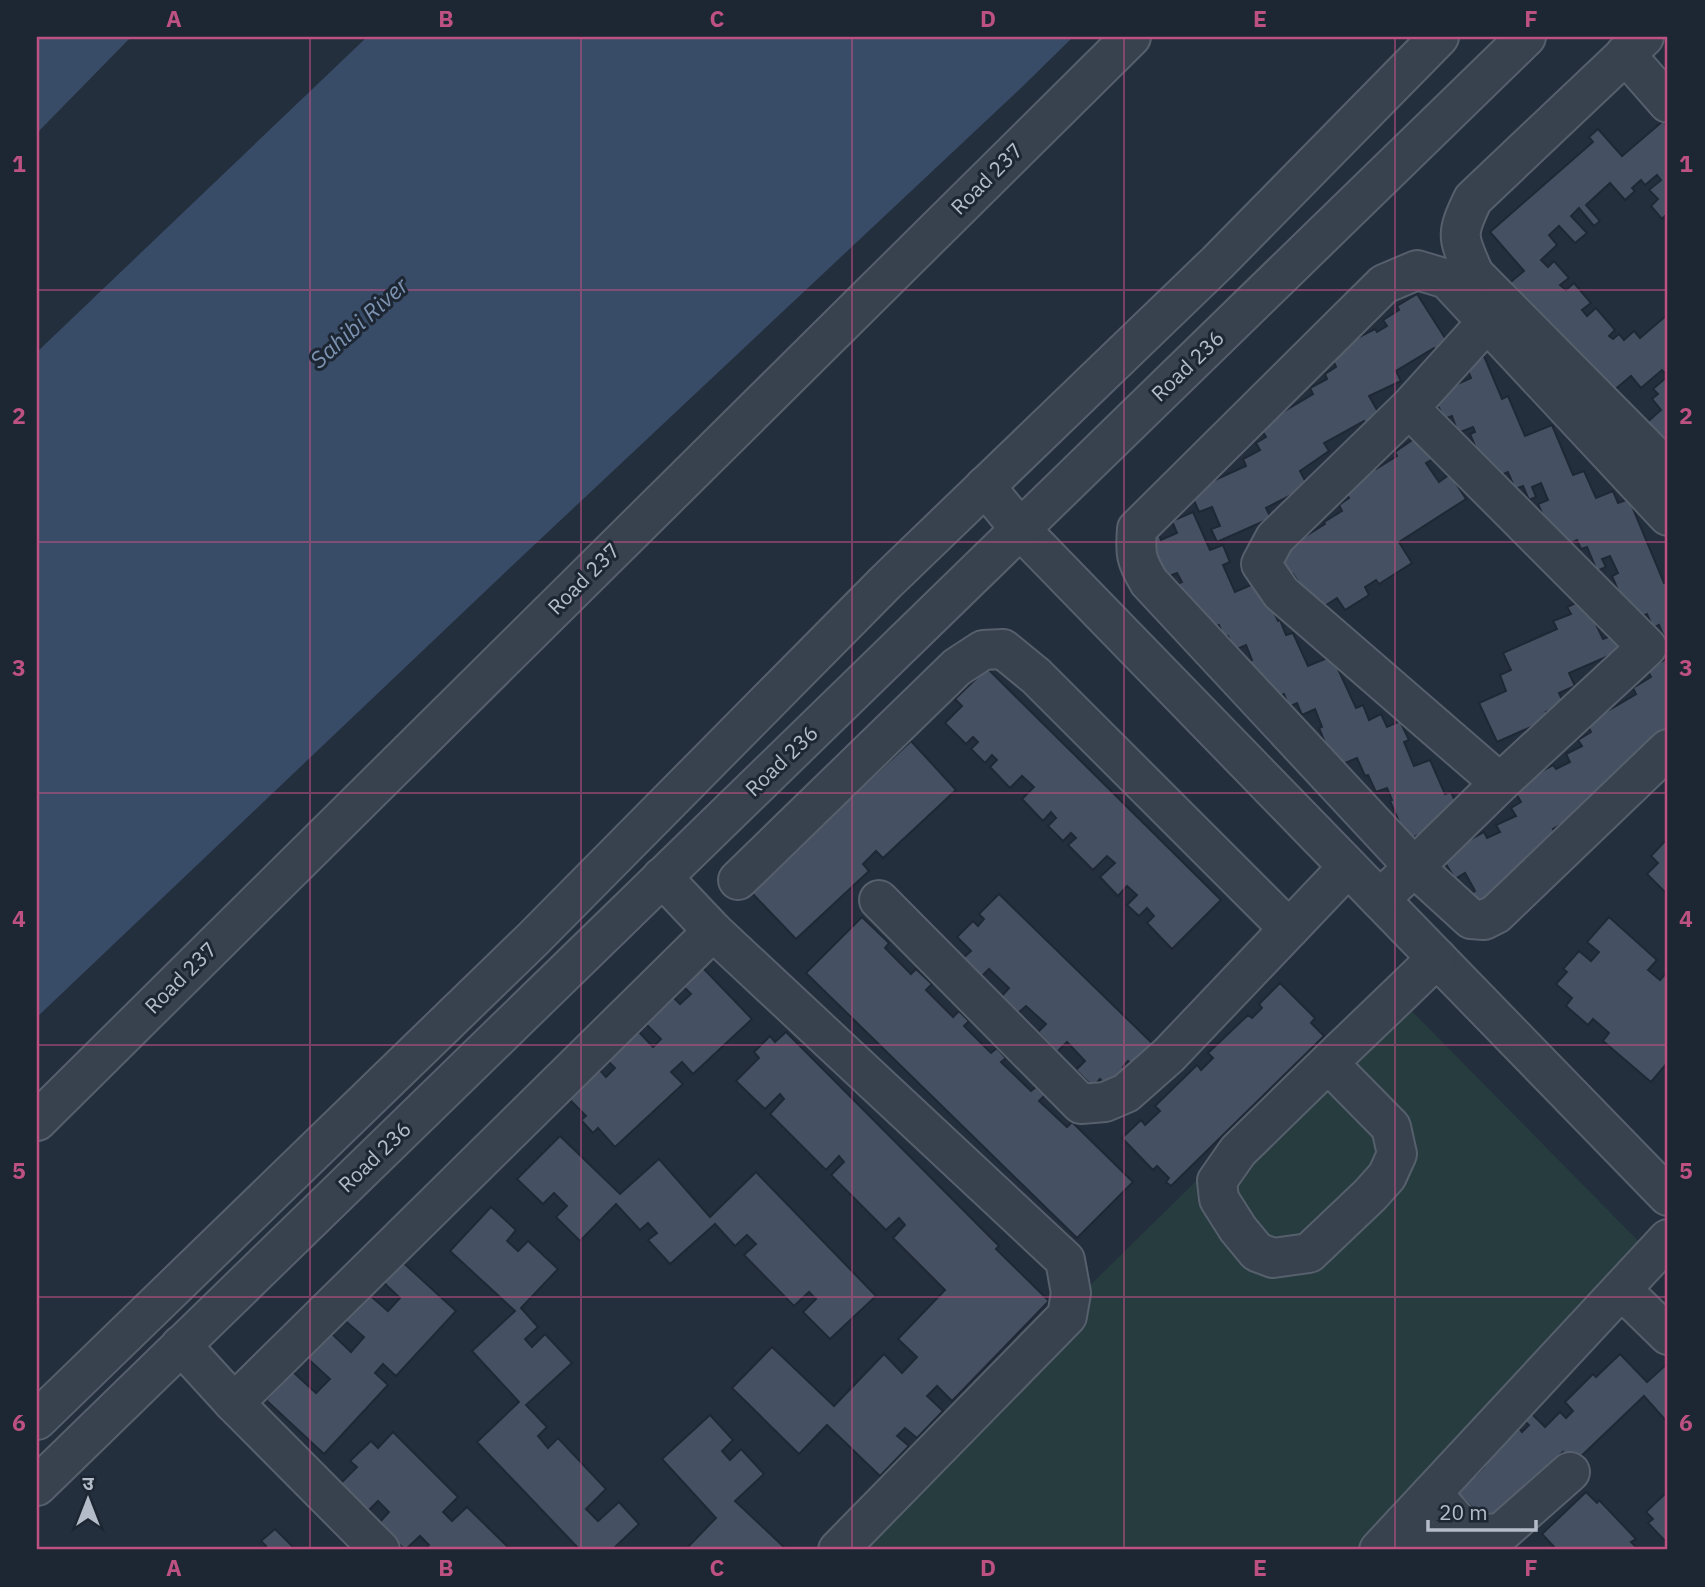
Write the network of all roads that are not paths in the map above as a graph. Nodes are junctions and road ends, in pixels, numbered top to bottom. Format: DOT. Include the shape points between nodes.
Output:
graph roads {
  1 [pos="1131,37"];
  2 [pos="1438,37"];
  3 [pos="1526,37"];
  4 [pos="1634,45"];
  5 [pos="1668,103"];
  6 [pos="1487,322"];
  7 [pos="1409,408"];
  8 [pos="1668,470"];
  9 [pos="985,486"];
  10 [pos="1668,516"];
  11 [pos="1020,529"];
  12 [pos="1658,649"];
  13 [pos="1668,749"];
  14 [pos="1500,783"];
  15 [pos="1348,867"];
  16 [pos="1414,867"];
  17 [pos="662,877"];
  18 [pos="737,880"];
  19 [pos="1380,899"];
  20 [pos="879,900"];
  21 [pos="1289,929"];
  22 [pos="713,931"];
  23 [pos="1437,958"];
  24 [pos="1328,1063"];
  25 [pos="37,1121"];
  26 [pos="1668,1196"];
  27 [pos="1668,1240"];
  28 [pos="1622,1290"];
  29 [pos="1668,1335"];
  30 [pos="181,1345"];
  31 [pos="234,1403"];
  32 [pos="37,1420"];
  33 [pos="1570,1472"];
  34 [pos="37,1486"];
  35 [pos="1432,1493"];
  36 [pos="1391,1537"];
  37 [pos="1461,1543"];
  38 [pos="380,1550"];
  39 [pos="838,1550"];
  40 [pos="1435,1550"];
  1 -- 25 [label="street, Road 237"];
  2 -- 9 [label="street" via="1217,263"];
  3 -- 11 [label="street, Road 236"];
  4 -- 5 [label="street"];
  4 -- 8 [label="street" via="1473,199 1461,223 1460,242 1474,274"];
  6 -- 7 [label="street"];
  6 -- 10 [label="street"];
  6 -- 16 [label="street" via="1447,279 1417,270 1384,284 1138,529 1138,564 1149,582"];
  7 -- 12 [label="street"];
  7 -- 14 [label="street" via="1275,538 1261,564 1281,593"];
  9 -- 11 [label="street"];
  9 -- 32 [label="street" via="534,938"];
  11 -- 15 [label="street"];
  11 -- 17 [label="street, Road 236"];
  12 -- 14 [label="street"];
  13 -- 16 [label="street" via="1496,914 1484,920 1471,919"];
  14 -- 16 [label="street"];
  15 -- 19 [label="street"];
  15 -- 21 [label="street"];
  16 -- 19 [label="street"];
  17 -- 22 [label="street"];
  17 -- 30 [label="street, Road 236"];
  18 -- 21 [label="street" via="957,667 983,650 1003,649 1036,676"];
  19 -- 23 [label="street"];
  20 -- 21 [label="street" via="1082,1104 1105,1102 1126,1093 1169,1055"];
  22 -- 31 [label="street"];
  22 -- 39 [label="street" via="1065,1260 1071,1293 1067,1316"];
  23 -- 24 [label="street"];
  23 -- 26 [label="street"];
  24 -- 24 [label="street" via="1238,1151 1217,1181 1219,1199 1238,1229 1257,1252 1273,1258 1309,1254 1387,1176 1397,1154 1391,1127"];
  27 -- 28 [label="street"];
  28 -- 29 [label="street"];
  28 -- 35 [label="street"];
  30 -- 31 [label="street"];
  30 -- 34 [label="street, Road 236"];
  31 -- 38 [label="street"];
  33 -- 37 [label="street" via="1501,1533"];
  35 -- 36 [label="street"];
  35 -- 37 [label="street"];
  36 -- 40 [label="street"];
}
